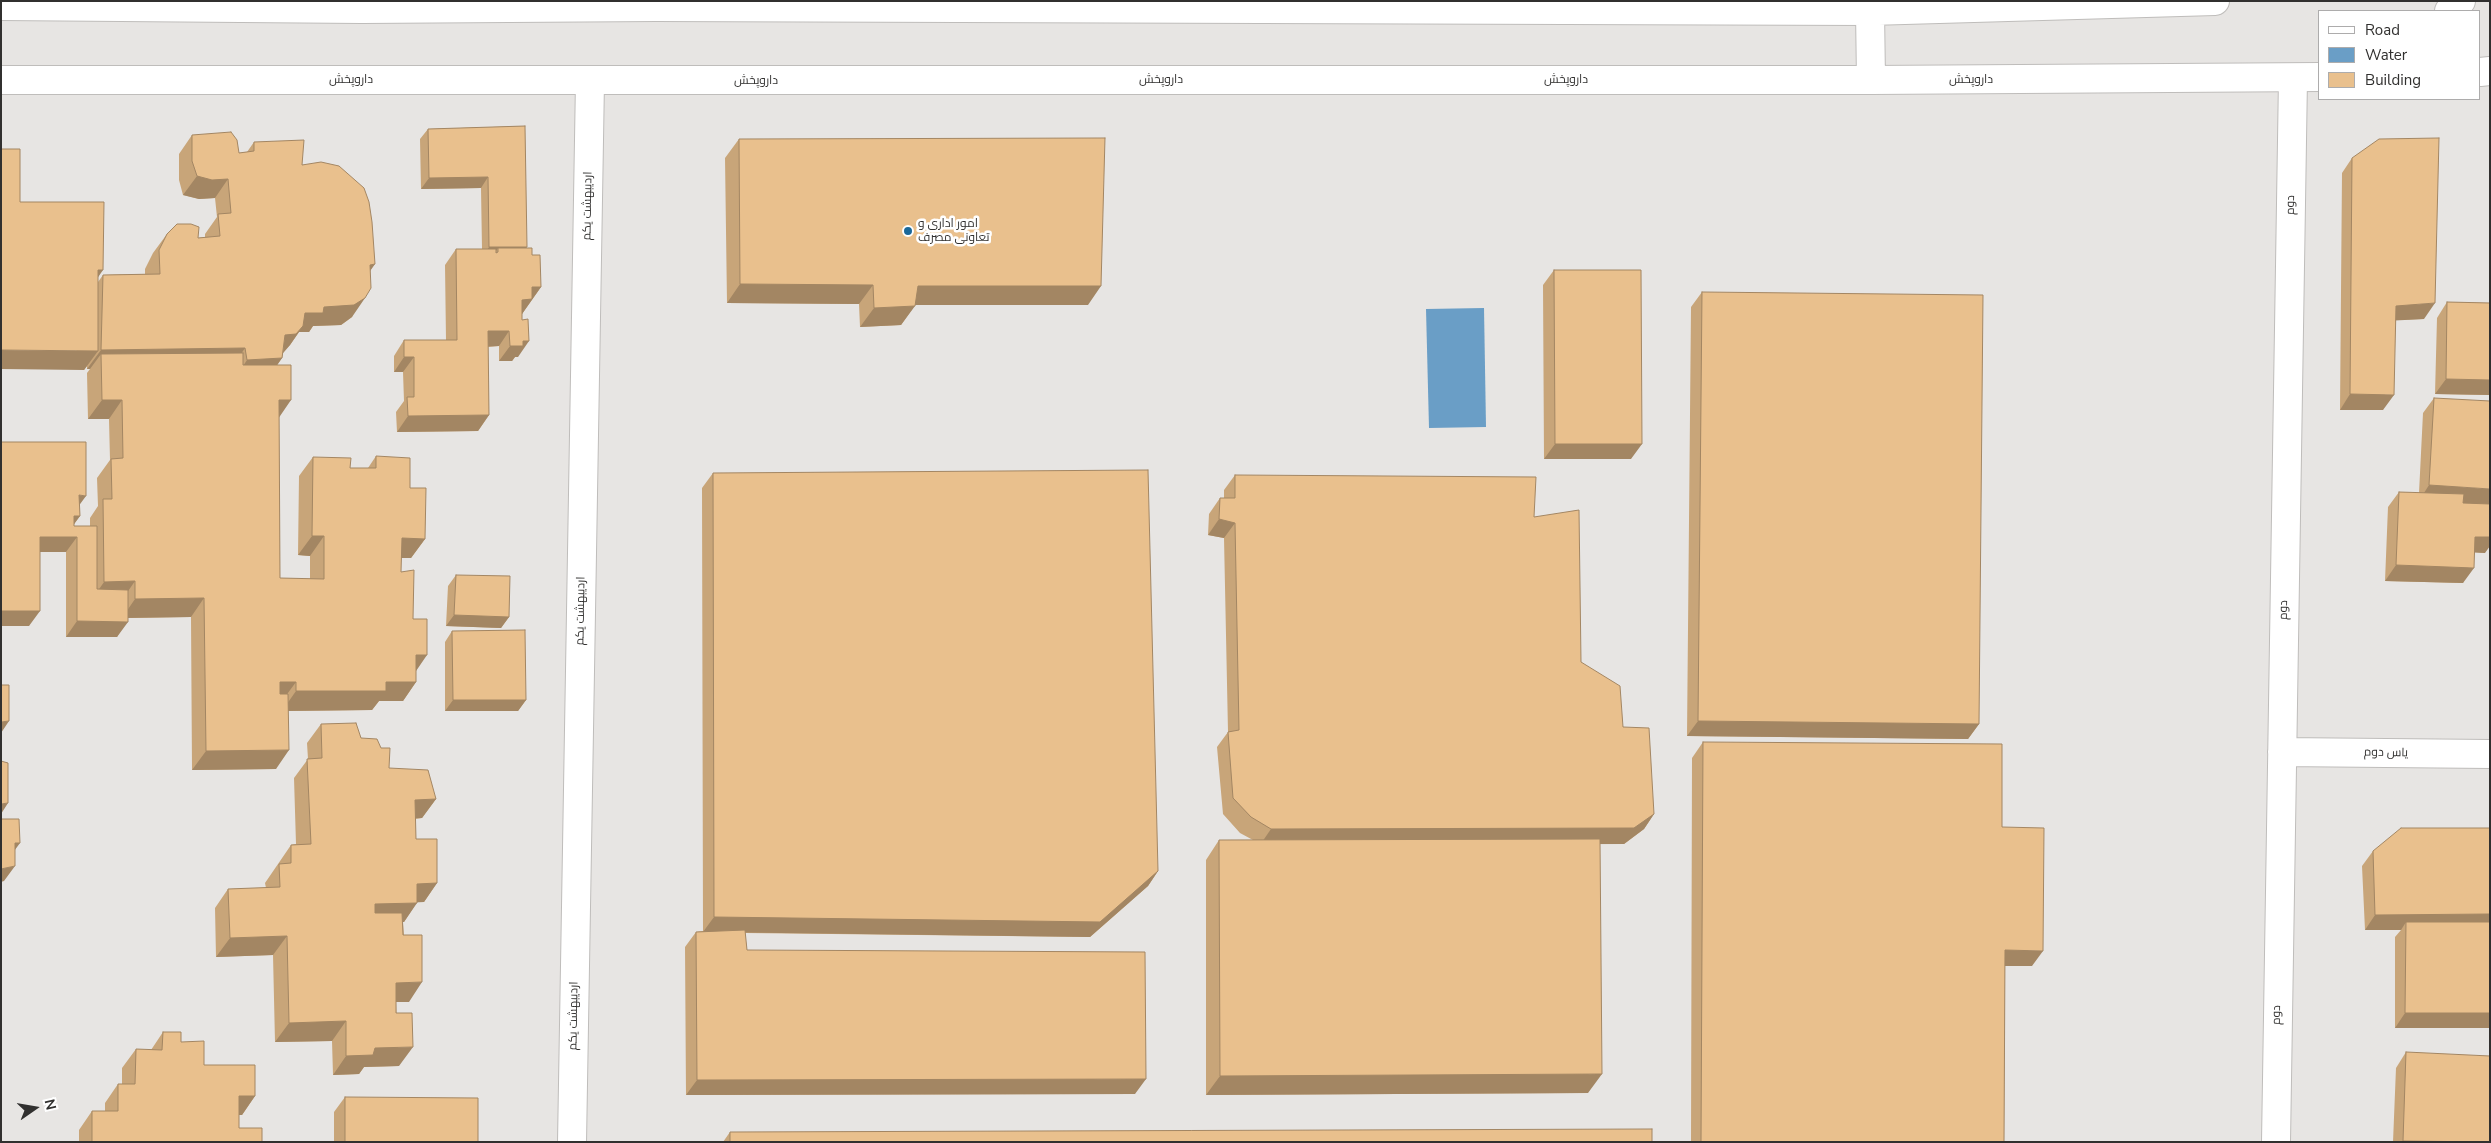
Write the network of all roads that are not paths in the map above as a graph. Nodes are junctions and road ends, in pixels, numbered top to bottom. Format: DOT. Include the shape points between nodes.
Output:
graph roads {
  1 [pos="2215,1"];
  2 [pos="2461,1"];
  3 [pos="590,4"];
  4 [pos="656,4"];
  5 [pos="1,6"];
  6 [pos="1870,10"];
  7 [pos="2450,10"];
  8 [pos="2318,77"];
  9 [pos="2293,78"];
  10 [pos="1,80"];
  11 [pos="1872,80"];
  12 [pos="590,81"];
  13 [pos="2282,752"];
  14 [pos="2490,754"];
  15 [pos="572,1142"];
  16 [pos="2276,1142"];
  1 -- 6 [label="street"];
  2 -- 7 [label="street"];
  3 -- 4 [label="street"];
  3 -- 5 [label="street" via="362,9"];
  4 -- 6 [label="street"];
  6 -- 11 [label="street"];
  8 -- 9 [label="street, داروپخش"];
  9 -- 11 [label="street, داروپخش"];
  9 -- 13 [label="street, دوم"];
  10 -- 12 [label="street, داروپخش"];
  11 -- 12 [label="street, داروپخش"];
  12 -- 15 [label="street, اردیبهشت یکم"];
  13 -- 14 [label="street, یاس دوم"];
  13 -- 16 [label="street, دوم"];
}
